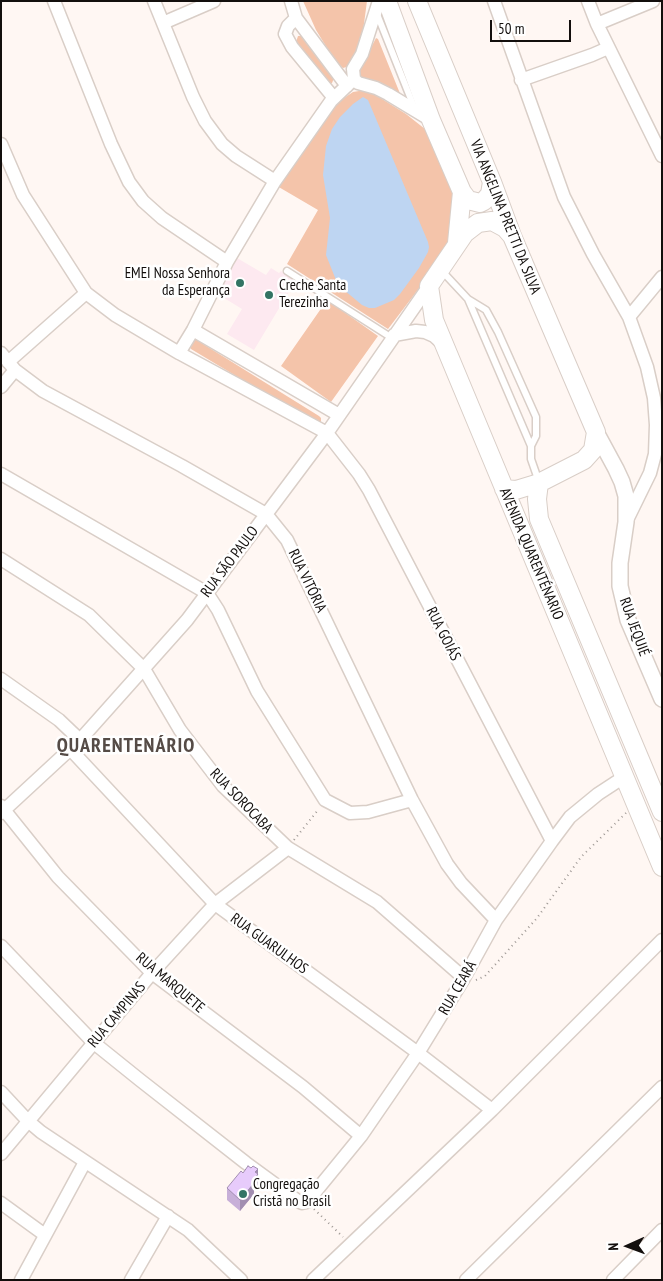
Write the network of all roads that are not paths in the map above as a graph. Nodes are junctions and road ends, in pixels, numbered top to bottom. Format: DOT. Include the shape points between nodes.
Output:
graph roads {
  1 [pos="54,1"];
  2 [pos="154,1"];
  3 [pos="214,1"];
  4 [pos="291,1"];
  5 [pos="417,1"];
  6 [pos="494,1"];
  7 [pos="588,1"];
  8 [pos="653,1"];
  9 [pos="386,6"];
  10 [pos="296,18"];
  11 [pos="163,23"];
  12 [pos="597,24"];
  13 [pos="608,48"];
  14 [pos="522,80"];
  15 [pos="350,83"];
  16 [pos="334,98"];
  17 [pos="415,110"];
  18 [pos="431,120"];
  19 [pos="1,144"];
  20 [pos="662,156"];
  21 [pos="275,181"];
  22 [pos="492,182"];
  23 [pos="462,192"];
  24 [pos="512,236"];
  25 [pos="457,243"];
  26 [pos="227,262"];
  27 [pos="440,269"];
  28 [pos="288,271"];
  29 [pos="662,277"];
  30 [pos="430,286"];
  31 [pos="86,293"];
  32 [pos="468,299"];
  33 [pos="630,317"];
  34 [pos="193,330"];
  35 [pos="393,336"];
  36 [pos="446,348"];
  37 [pos="180,353"];
  38 [pos="8,362"];
  39 [pos="1,387"];
  40 [pos="338,415"];
  41 [pos="596,432"];
  42 [pos="327,433"];
  43 [pos="531,446"];
  44 [pos="1,474"];
  45 [pos="539,483"];
  46 [pos="504,489"];
  47 [pos="266,514"];
  48 [pos="626,522"];
  49 [pos="1,558"];
  50 [pos="207,593"];
  51 [pos="144,669"];
  52 [pos="1,679"];
  53 [pos="662,699"];
  54 [pos="80,740"];
  55 [pos="71,750"];
  56 [pos="624,777"];
  57 [pos="412,800"];
  58 [pos="3,810"];
  59 [pos="662,812"];
  60 [pos="552,841"];
  61 [pos="288,848"];
  62 [pos="662,867"];
  63 [pos="215,904"];
  64 [pos="496,920"];
  65 [pos="662,940"];
  66 [pos="1,946"];
  67 [pos="152,973"];
  68 [pos="464,978"];
  69 [pos="94,1043"];
  70 [pos="418,1053"];
  71 [pos="662,1087"];
  72 [pos="1,1092"];
  73 [pos="492,1110"];
  74 [pos="28,1121"];
  75 [pos="361,1136"];
  76 [pos="1,1154"];
  77 [pos="85,1162"];
  78 [pos="1,1203"];
  79 [pos="168,1216"];
  80 [pos="662,1230"];
  81 [pos="45,1235"];
  82 [pos="21,1280"];
  83 [pos="131,1280"];
  84 [pos="241,1280"];
  85 [pos="313,1280"];
  86 [pos="466,1280"];
  87 [pos="612,1280"];
  1 -- 26 [label="street" via="129,182 143,201 162,218"];
  2 -- 11 [label="street"];
  3 -- 11 [label="street"];
  4 -- 10 [label="street"];
  5 -- 22 [label="main road, VIA ANGELINA PRETTI DA SILVA"];
  6 -- 14 [label="street"];
  7 -- 12 [label="street"];
  8 -- 12 [label="street"];
  9 -- 15 [label="street" via="353,69"];
  9 -- 17 [label="lane"];
  9 -- 18 [label="main road, VIA ANGELINA PRETTI DA SILVA"];
  10 -- 15 [label="street"];
  10 -- 16 [label="street" via="285,34"];
  11 -- 21 [label="street" via="205,121 222,144"];
  12 -- 13 [label="street"];
  13 -- 14 [label="street"];
  13 -- 20 [label="street"];
  14 -- 33 [label="street" via="564,197"];
  15 -- 16 [label="street"];
  15 -- 17 [label="street" via="376,88"];
  16 -- 21 [label="street"];
  17 -- 18 [label="street"];
  18 -- 23 [label="main road, VIA ANGELINA PRETTI DA SILVA"];
  19 -- 31 [label="street" via="23,195"];
  21 -- 26 [label="street"];
  22 -- 23 [label="main road" via="490,194 480,203 468,200"];
  22 -- 24 [label="main road, VIA ANGELINA PRETTI DA SILVA"];
  23 -- 25 [label="main road, VIA ANGELINA PRETTI DA SILVA"];
  24 -- 25 [label="main road" via="502,225 486,221 471,228"];
  24 -- 41 [label="main road, VIA ANGELINA PRETTI DA SILVA"];
  25 -- 27 [label="main road"];
  26 -- 34 [label="street"];
  27 -- 30 [label="main road"];
  27 -- 32 [label="lane"];
  28 -- 35 [label="lane"];
  29 -- 33 [label="street"];
  30 -- 35 [label="street, RUA SÃO PAULO"];
  30 -- 36 [label="main road, AVENIDA QUARENTÉNARIO" via="434,320"];
  31 -- 37 [label="street" via="115,315"];
  31 -- 38 [label="street"];
  32 -- 43 [label="lane"];
  32 -- 43 [label="lane" via="486,310 514,364 536,417 536,436"];
  33 -- 48 [label="street" via="647,367 656,425 655,454 650,473"];
  34 -- 37 [label="street"];
  34 -- 40 [label="street"];
  35 -- 36 [label="street" via="425,332"];
  35 -- 40 [label="street, RUA SÃO PAULO"];
  36 -- 46 [label="main road, AVENIDA QUARENTÉNARIO"];
  37 -- 42 [label="street"];
  38 -- 39 [label="street"];
  38 -- 47 [label="street, RUA VITÓRIA" via="43,391"];
  40 -- 42 [label="street, RUA SÃO PAULO"];
  41 -- 45 [label="main road" via="590,456"];
  41 -- 48 [label="street, RUA JEQUIÉ" via="622,482 626,496"];
  42 -- 47 [label="street, RUA SÃO PAULO"];
  42 -- 60 [label="street, RUA GOIÁS" via="369,490"];
  43 -- 45 [label="lane" via="531,459"];
  44 -- 50 [label="street"];
  45 -- 46 [label="main road" via="516,490"];
  45 -- 59 [label="main road" via="539,519"];
  46 -- 56 [label="main road, AVENIDA QUARENTÉNARIO"];
  47 -- 50 [label="street, RUA SÃO PAULO"];
  47 -- 57 [label="street, RUA VITÓRIA" via="287,540"];
  48 -- 53 [label="street, RUA JEQUIÉ" via="620,586 628,620"];
  49 -- 51 [label="street, RUA SOROCABA" via="89,615"];
  50 -- 51 [label="street, RUA SÃO PAULO"];
  50 -- 57 [label="street" via="257,690 326,800 350,813 368,812"];
  51 -- 54 [label="street, RUA SÃO PAULO"];
  51 -- 61 [label="street, RUA SOROCABA" via="180,730 223,786"];
  52 -- 54 [label="street" via="60,720"];
  54 -- 55 [label="street, RUA SÃO PAULO"];
  55 -- 58 [label="street, RUA SÃO PAULO"];
  55 -- 63 [label="street, RUA GUARULHOS"];
  56 -- 60 [label="street, RUA CEARÁ" via="570,817"];
  56 -- 62 [label="main road, AVENIDA QUARENTÉNARIO"];
  57 -- 64 [label="street, RUA VITÓRIA" via="447,864"];
  58 -- 67 [label="street, RUA MARQUETE" via="58,877"];
  60 -- 64 [label="street, RUA CEARÁ"];
  61 -- 63 [label="street, RUA CAMPINAS"];
  61 -- 68 [label="street, RUA SOROCABA" via="377,902"];
  63 -- 67 [label="street, RUA CAMPINAS"];
  63 -- 70 [label="street, RUA GUARULHOS"];
  64 -- 68 [label="street, RUA CEARÁ"];
  65 -- 73 [label="street"];
  66 -- 69 [label="street"];
  67 -- 69 [label="street, RUA CAMPINAS"];
  67 -- 75 [label="street, RUA MARQUETE" via="303,1087"];
  68 -- 70 [label="street, RUA CEARÁ"];
  69 -- 74 [label="street, RUA CAMPINAS"];
  69 -- 75 [label="street, RUA CEARÁ" via="302,1202"];
  70 -- 73 [label="street, RUA GUARULHOS"];
  70 -- 75 [label="street, RUA CEARÁ"];
  71 -- 86 [label="street"];
  72 -- 74 [label="street"];
  73 -- 85 [label="street"];
  74 -- 76 [label="street, RUA CAMPINAS"];
  74 -- 77 [label="street"];
  77 -- 79 [label="street"];
  77 -- 81 [label="street"];
  78 -- 81 [label="street"];
  79 -- 83 [label="street"];
  79 -- 84 [label="street" via="188,1230"];
  80 -- 87 [label="street"];
  81 -- 82 [label="street"];
}
